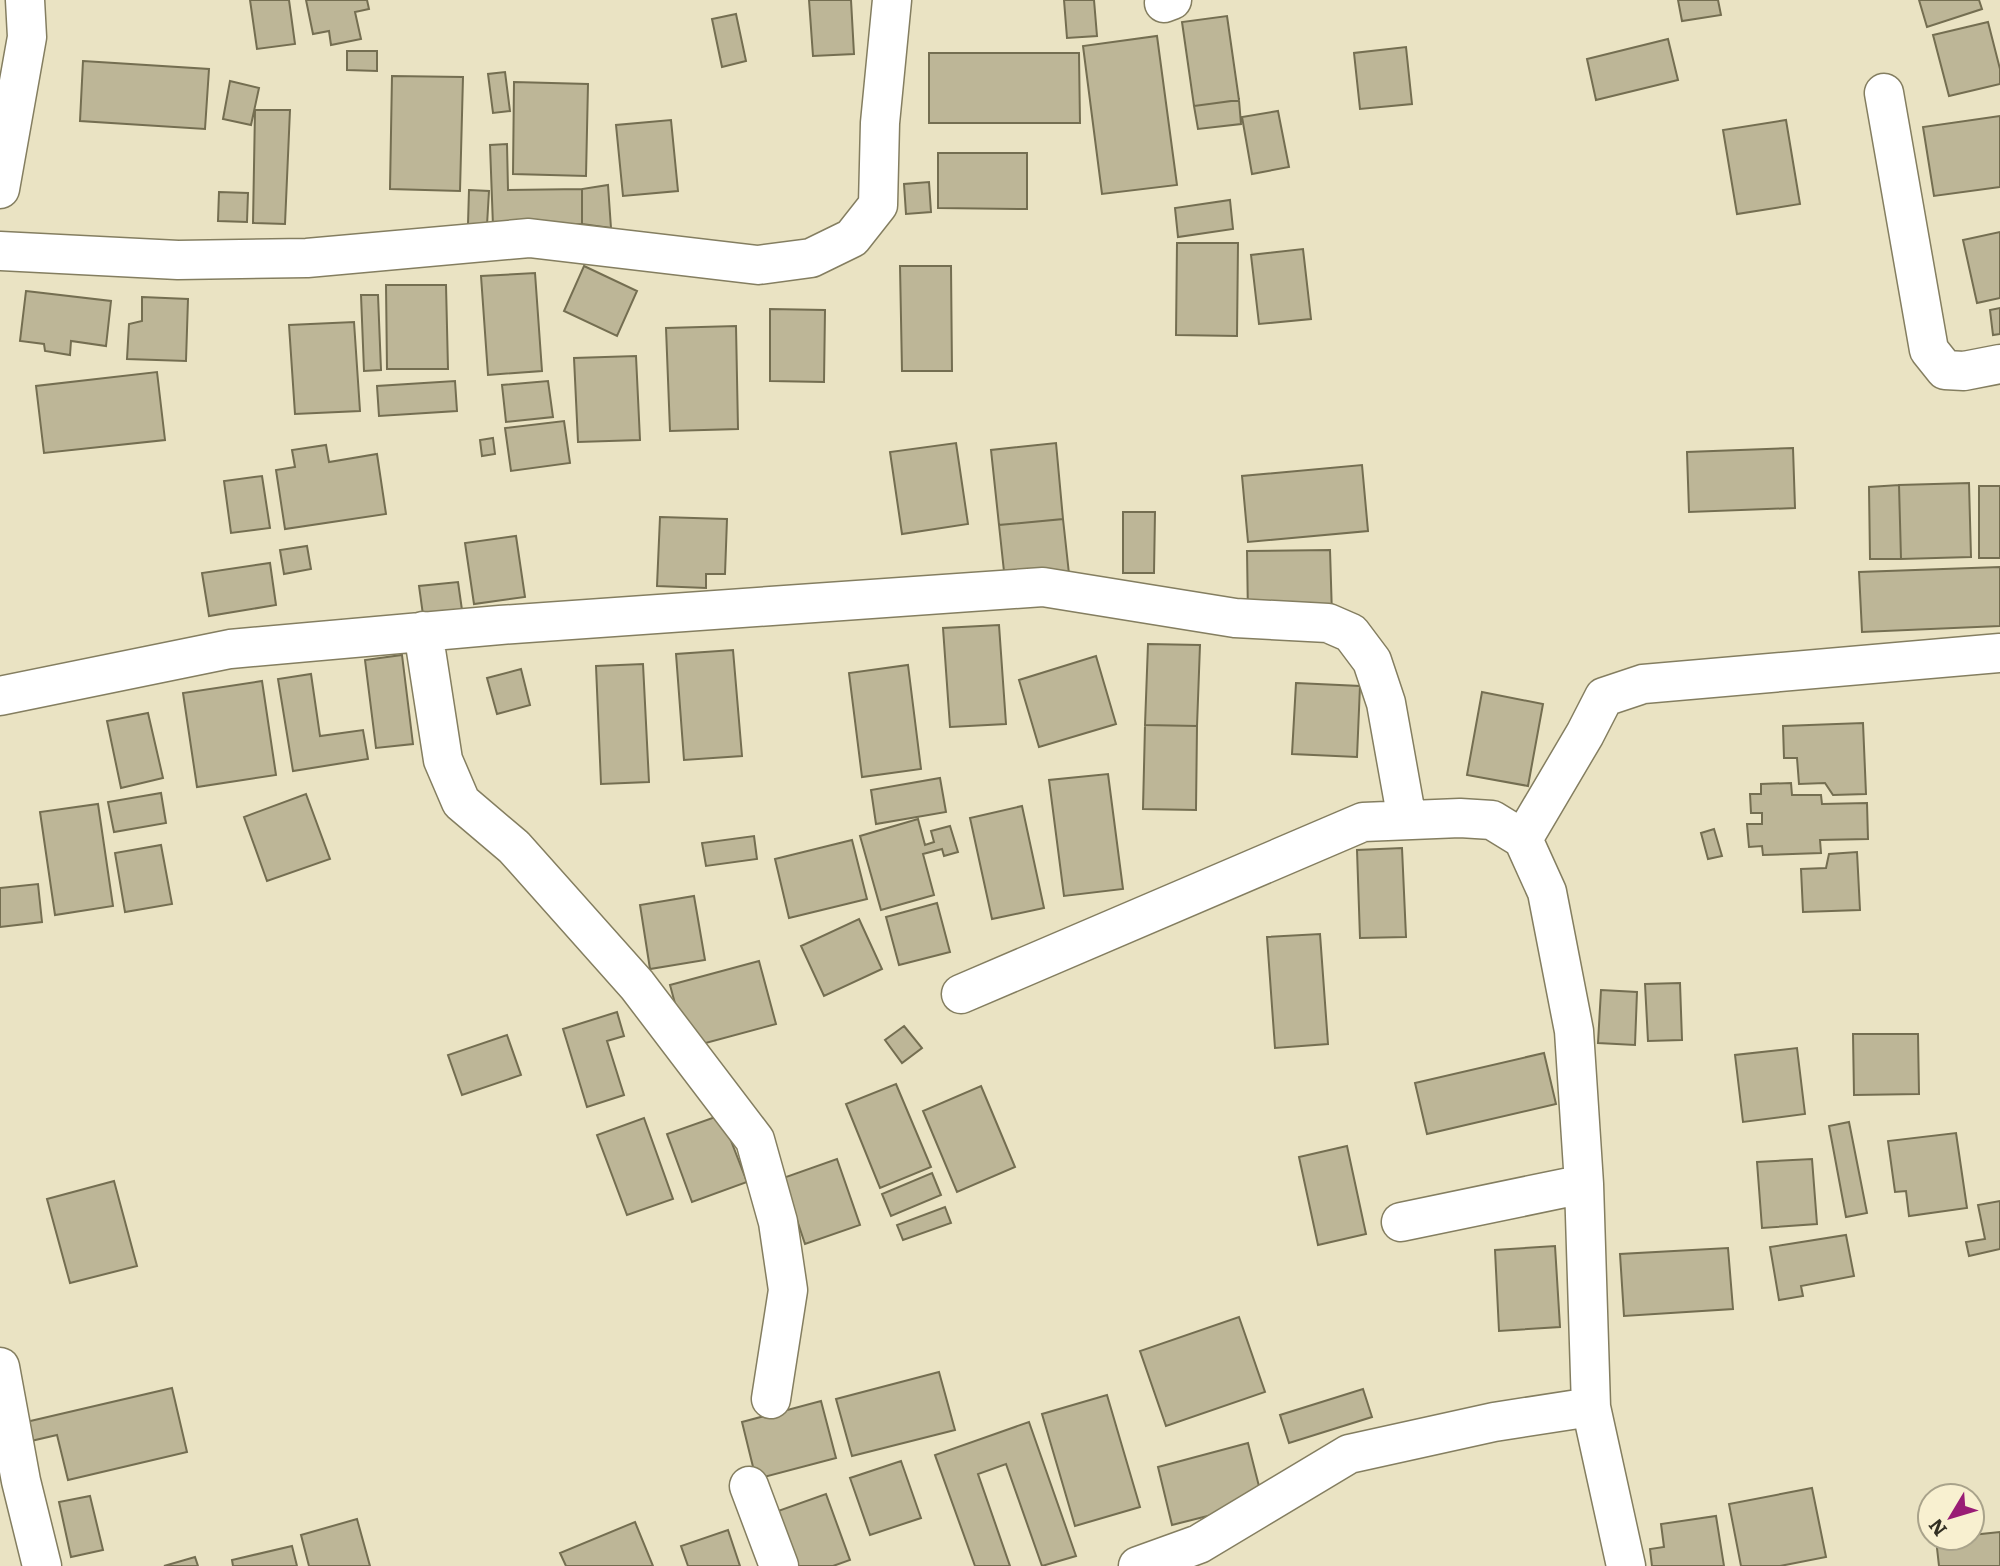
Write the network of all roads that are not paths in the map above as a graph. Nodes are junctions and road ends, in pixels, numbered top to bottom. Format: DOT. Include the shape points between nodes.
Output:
graph roads {
  1 [pos="25,0"];
  2 [pos="892,0"];
  3 [pos="1884,93"];
  4 [pos="0,189"];
  5 [pos="0,251"];
  6 [pos="2000,364"];
  7 [pos="423,631"];
  8 [pos="2000,653"];
  9 [pos="0,696"];
  10 [pos="1407,820"];
  11 [pos="1523,839"];
  12 [pos="961,994"];
  13 [pos="1584,1184"];
  14 [pos="1401,1222"];
  15 [pos="0,1367"];
  16 [pos="771,1399"];
  17 [pos="1591,1407"];
  18 [pos="10,1484"];
  19 [pos="749,1486"];
  20 [pos="42,1566"];
  21 [pos="779,1566"];
  22 [pos="1138,1566"];
  23 [pos="1626,1566"];
  1 -- 4 [label="street" via="27,37"];
  2 -- 5 [label="street" via="880,122 878,205 852,238 811,258 758,265 529,238 307,258 178,260"];
  3 -- 6 [label="street" via="1929,350 1945,370"];
  7 -- 9 [label="street" via="230,649"];
  7 -- 10 [label="street" via="1043,587 1235,618 1328,623 1351,633 1373,661 1386,703"];
  7 -- 16 [label="street" via="443,760 461,802 514,847 637,985 755,1140 778,1222 788,1290"];
  8 -- 11 [label="street" via="1643,684 1604,697"];
  10 -- 11 [label="street" via="1492,820"];
  10 -- 12 [label="street" via="1363,822"];
  11 -- 13 [label="street" via="1547,892 1574,1031"];
  13 -- 14 [label="street"];
  13 -- 17 [label="street"];
  15 -- 18 [label="street"];
  17 -- 22 [label="street" via="1494,1422 1349,1454 1199,1544"];
  17 -- 23 [label="street"];
  18 -- 20 [label="street"];
  19 -- 21 [label="street"];
}
